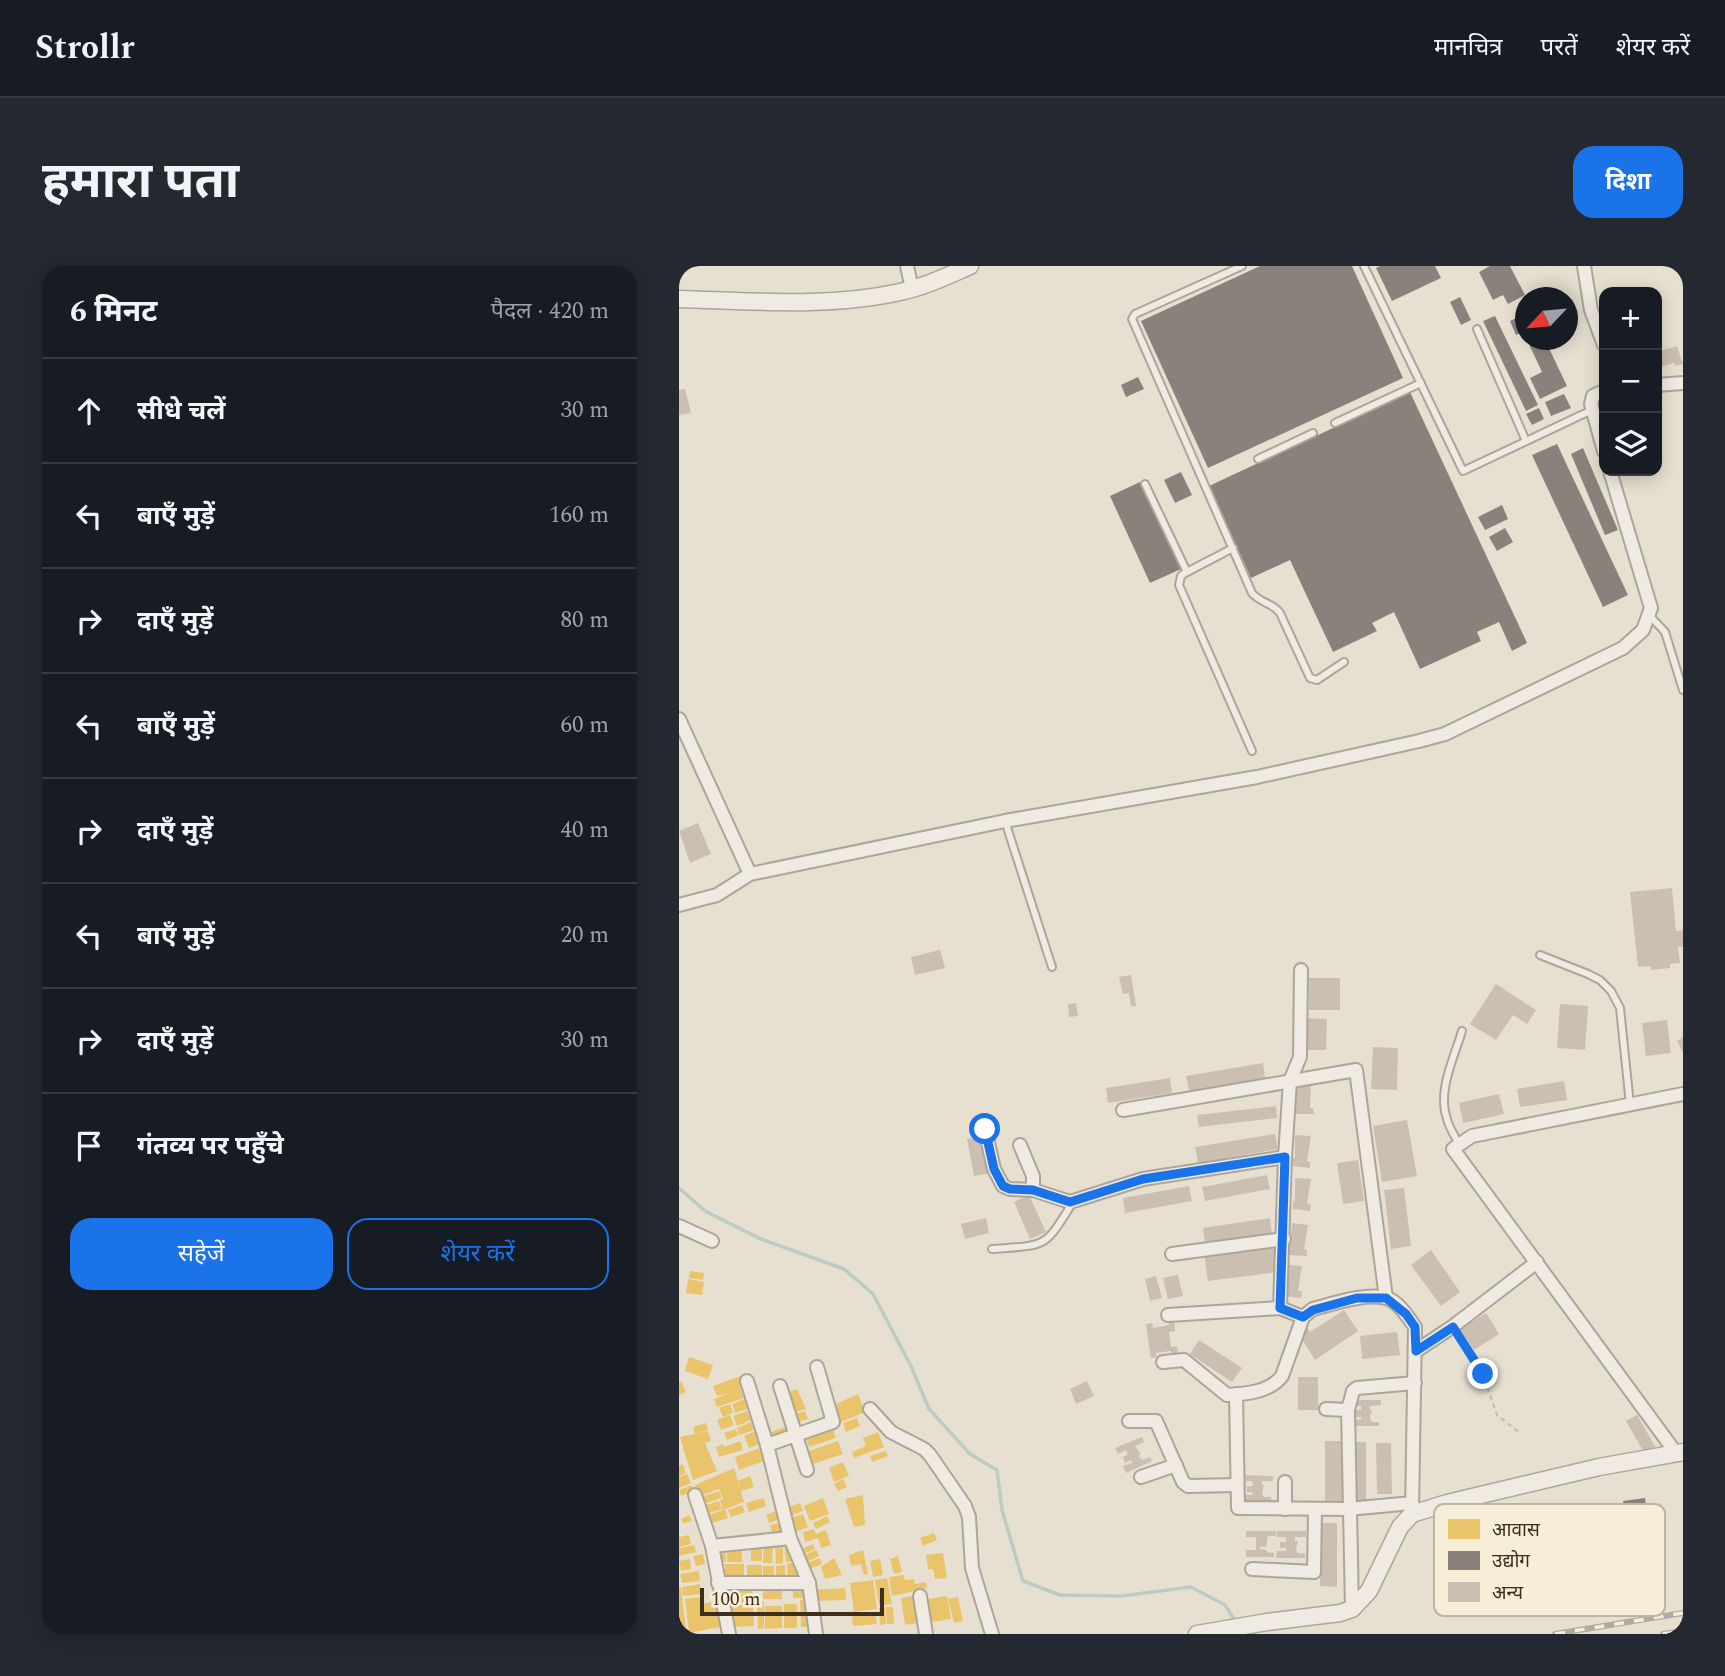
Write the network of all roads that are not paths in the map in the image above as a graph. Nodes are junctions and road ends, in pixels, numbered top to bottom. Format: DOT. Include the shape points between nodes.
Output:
graph roads {
  1 [pos="907,266"];
  2 [pos="970,266"];
  3 [pos="1243,266"];
  4 [pos="1364,266"];
  5 [pos="1584,266"];
  6 [pos="912,289"];
  7 [pos="679,299"];
  8 [pos="1477,329"];
  9 [pos="1599,332"];
  10 [pos="1421,383"];
  11 [pos="1683,383"];
  12 [pos="1662,385"];
  13 [pos="1599,393"];
  14 [pos="1592,410"];
  15 [pos="1335,423"];
  16 [pos="1313,433"];
  17 [pos="1599,434"];
  18 [pos="1526,441"];
  19 [pos="1258,458"];
  20 [pos="1611,476"];
  21 [pos="1145,484"];
  22 [pos="1233,548"];
  23 [pos="1187,572"];
  24 [pos="1649,615"];
  25 [pos="1344,662"];
  26 [pos="1683,690"];
  27 [pos="679,719"];
  28 [pos="1252,751"];
  29 [pos="1005,821"];
  30 [pos="750,874"];
  31 [pos="679,905"];
  32 [pos="1540,956"];
  33 [pos="1052,967"];
  34 [pos="1301,971"];
  35 [pos="1462,1031"];
  36 [pos="1290,1081"];
  37 [pos="1683,1095"];
  38 [pos="1630,1105"];
  39 [pos="1123,1110"];
  40 [pos="985,1129"];
  41 [pos="1459,1144"];
  42 [pos="1020,1145"];
  43 [pos="1285,1157"];
  44 [pos="1033,1190"];
  45 [pos="1074,1201"];
  46 [pos="679,1226"];
  47 [pos="1284,1239"];
  48 [pos="712,1241"];
  49 [pos="992,1250"];
  50 [pos="1172,1254"];
  51 [pos="1537,1262"];
  52 [pos="1386,1298"];
  53 [pos="1280,1308"];
  54 [pos="1168,1315"];
  55 [pos="1303,1317"];
  56 [pos="1416,1351"];
  57 [pos="1163,1362"];
  58 [pos="817,1367"];
  59 [pos="747,1381"];
  60 [pos="1415,1383"];
  61 [pos="780,1386"];
  62 [pos="1236,1394"];
  63 [pos="870,1409"];
  64 [pos="1326,1409"];
  65 [pos="1348,1410"];
  66 [pos="1129,1421"];
  67 [pos="795,1436"];
  68 [pos="767,1445"];
  69 [pos="1679,1453"];
  70 [pos="1176,1465"];
  71 [pos="807,1470"];
  72 [pos="1141,1477"];
  73 [pos="1285,1482"];
  74 [pos="1237,1485"];
  75 [pos="695,1495"];
  76 [pos="1441,1504"];
  77 [pos="1434,1505"];
  78 [pos="1285,1509"];
  79 [pos="1315,1509"];
  80 [pos="1348,1509"];
  81 [pos="1412,1509"];
  82 [pos="790,1538"];
  83 [pos="712,1546"];
  84 [pos="1252,1569"];
  85 [pos="718,1583"];
  86 [pos="809,1583"];
  87 [pos="920,1596"];
  88 [pos="1352,1609"];
  89 [pos="729,1634"];
  90 [pos="816,1634"];
  91 [pos="926,1634"];
  92 [pos="992,1634"];
  93 [pos="1197,1634"];
  1 -- 6 [label="street"];
  2 -- 6 [label="street"];
  3 -- 22 [label="lane" via="1132,319"];
  4 -- 10 [label="lane"];
  5 -- 9 [label="street"];
  6 -- 7 [label="street" via="803,302"];
  8 -- 18 [label="lane"];
  10 -- 15 [label="lane"];
  10 -- 18 [label="lane" via="1463,471"];
  11 -- 12 [label="street"];
  13 -- 14 [label="street" via="1593,396"];
  14 -- 17 [label="street"];
  14 -- 18 [label="lane"];
  16 -- 19 [label="lane"];
  20 -- 24 [label="street" via="1651,608"];
  21 -- 23 [label="lane"];
  22 -- 23 [label="lane"];
  22 -- 25 [label="lane" via="1252,593 1280,613 1310,678 1317,680"];
  23 -- 28 [label="lane" via="1179,585"];
  24 -- 26 [label="lane" via="1665,632"];
  24 -- 29 [label="street" via="1643,630 1623,648 1445,734 1257,776"];
  27 -- 30 [label="street"];
  29 -- 30 [label="street"];
  29 -- 33 [label="lane"];
  30 -- 31 [label="street" via="717,895"];
  32 -- 38 [label="lane" via="1588,974 1611,991 1620,1007"];
  34 -- 36 [label="street" via="1300,1057"];
  35 -- 41 [label="lane" via="1444,1103 1446,1119"];
  36 -- 39 [label="street"];
  36 -- 43 [label="street"];
  36 -- 52 [label="street" via="1356,1070"];
  37 -- 38 [label="street"];
  38 -- 41 [label="street" via="1472,1136"];
  40 -- 44 [label="street" via="1003,1186"];
  41 -- 51 [label="street" via="1453,1149"];
  42 -- 44 [label="street" via="1033,1176"];
  43 -- 45 [label="street" via="1143,1179"];
  43 -- 47 [label="street"];
  44 -- 45 [label="street"];
  45 -- 49 [label="lane" via="1045,1242"];
  46 -- 48 [label="street"];
  47 -- 50 [label="street"];
  47 -- 53 [label="street"];
  51 -- 56 [label="street"];
  51 -- 69 [label="street"];
  52 -- 55 [label="street" via="1357,1298"];
  52 -- 56 [label="street" via="1415,1327"];
  53 -- 54 [label="street"];
  53 -- 55 [label="street"];
  55 -- 62 [label="street" via="1277,1383"];
  56 -- 60 [label="street"];
  57 -- 62 [label="street" via="1184,1360 1227,1395"];
  58 -- 67 [label="street" via="833,1422"];
  59 -- 68 [label="street"];
  60 -- 65 [label="street" via="1357,1388"];
  60 -- 81 [label="street"];
  61 -- 67 [label="street"];
  62 -- 74 [label="street"];
  63 -- 92 [label="street" via="891,1432 930,1455 965,1506 971,1526 972,1567"];
  64 -- 65 [label="street"];
  65 -- 80 [label="street"];
  66 -- 70 [label="street" via="1156,1421"];
  67 -- 68 [label="street"];
  67 -- 71 [label="street"];
  68 -- 82 [label="street"];
  69 -- 76 [label="street"];
  70 -- 72 [label="street"];
  70 -- 74 [label="street" via="1188,1486"];
  73 -- 78 [label="street"];
  74 -- 78 [label="street" via="1238,1508"];
  75 -- 83 [label="street"];
  77 -- 81 [label="street"];
  78 -- 79 [label="street"];
  79 -- 80 [label="street"];
  79 -- 84 [label="street" via="1314,1572"];
  80 -- 81 [label="street"];
  80 -- 88 [label="street"];
  81 -- 88 [label="street" via="1369,1591"];
  82 -- 83 [label="street"];
  82 -- 86 [label="street"];
  83 -- 85 [label="street"];
  85 -- 86 [label="street"];
  85 -- 89 [label="street"];
  86 -- 90 [label="street"];
  87 -- 91 [label="street"];
  88 -- 93 [label="street"];
}
